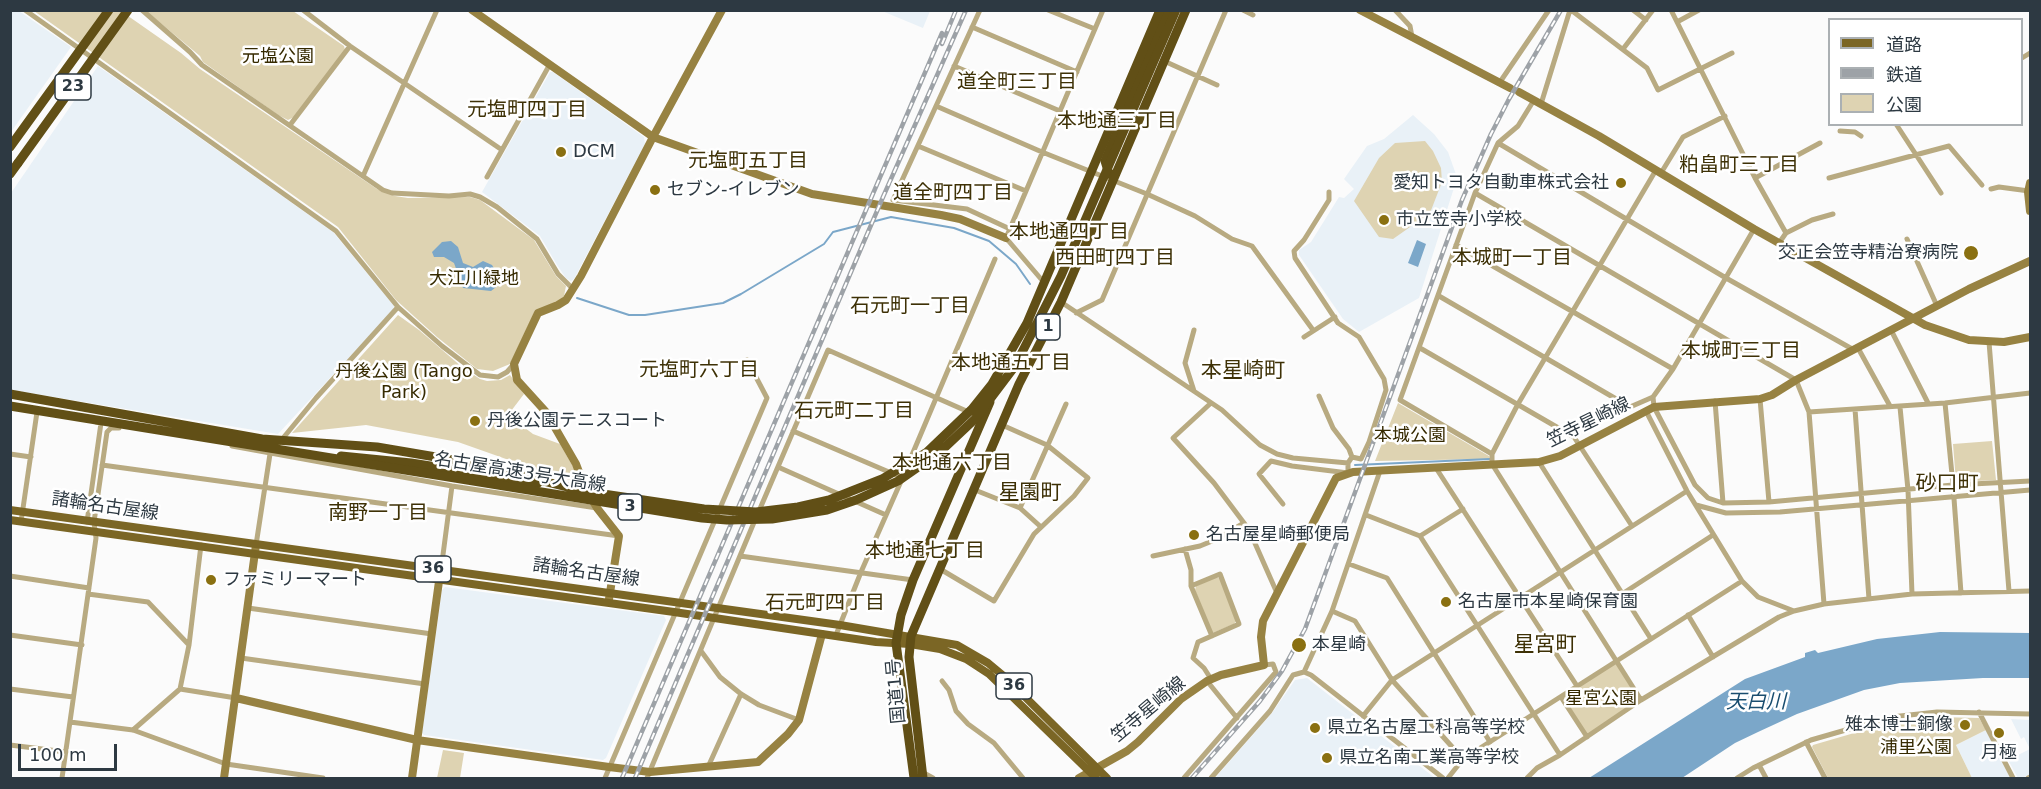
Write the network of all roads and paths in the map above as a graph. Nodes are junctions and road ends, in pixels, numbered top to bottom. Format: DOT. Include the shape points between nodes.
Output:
graph roads {
  1 [pos="25,10"];
  2 [pos="109,10"];
  3 [pos="128,10"];
  4 [pos="142,10"];
  5 [pos="303,10"];
  6 [pos="437,10"];
  7 [pos="472,10"];
  8 [pos="980,10"];
  9 [pos="1048,10"];
  10 [pos="1103,10"];
  11 [pos="1176,10"];
  12 [pos="1186,10"];
  13 [pos="1226,10"];
  14 [pos="1243,10"];
  15 [pos="1360,10"];
  16 [pos="1395,10"];
  17 [pos="1549,10"];
  18 [pos="1571,10"];
  19 [pos="1633,10"];
  20 [pos="1653,10"];
  21 [pos="1671,10"];
  22 [pos="1699,10"];
  23 [pos="722,11"];
  24 [pos="1163,12"];
  25 [pos="1253,15"];
  26 [pos="1646,20"];
  27 [pos="1677,22"];
  28 [pos="972,27"];
  29 [pos="1095,29"];
  30 [pos="1412,37"];
  31 [pos="350,46"];
  32 [pos="1623,49"];
  33 [pos="1732,53"];
  34 [pos="1164,61"];
  35 [pos="550,64"];
  36 [pos="954,66"];
  37 [pos="1700,68"];
  38 [pos="1077,72"];
  39 [pos="1198,76"];
  40 [pos="404,82"];
  41 [pos="1500,82"];
  42 [pos="1217,85"];
  43 [pos="1510,88"];
  44 [pos="1519,92"];
  45 [pos="1538,102"];
  46 [pos="936,106"];
  47 [pos="1060,111"];
  48 [pos="1725,116"];
  49 [pos="290,125"];
  50 [pos="1897,126"];
  51 [pos="1840,131"];
  52 [pos="1861,136"];
  53 [pos="653,137"];
  54 [pos="1497,143"];
  55 [pos="1820,143"];
  56 [pos="918,146"];
  57 [pos="10,147"];
  58 [pos="502,150"];
  59 [pos="1042,153"];
  60 [pos="1917,156"];
  61 [pos="1088,170"];
  62 [pos="1659,172"];
  63 [pos="10,174"];
  64 [pos="363,176"];
  65 [pos="487,177"];
  66 [pos="1755,178"];
  67 [pos="1829,178"];
  68 [pos="1112,180"];
  69 [pos="2031,183"];
  70 [pos="1982,186"];
  71 [pos="1991,189"];
  72 [pos="1026,191"];
  73 [pos="2029,191"];
  74 [pos="1329,192"];
  75 [pos="1475,192"];
  76 [pos="1941,193"];
  77 [pos="1146,194"];
  78 [pos="2031,211"];
  79 [pos="1833,214"];
  80 [pos="1626,219"];
  81 [pos="1010,229"];
  82 [pos="1754,229"];
  83 [pos="1786,233"];
  84 [pos="1006,238"];
  85 [pos="1907,239"];
  86 [pos="1779,243"];
  87 [pos="1456,245"];
  88 [pos="995,259"];
  89 [pos="2031,261"];
  90 [pos="1600,265"];
  91 [pos="1726,278"];
  92 [pos="1041,279"];
  93 [pos="573,289"];
  94 [pos="1438,296"];
  95 [pos="1061,302"];
  96 [pos="1937,306"];
  97 [pos="398,307"];
  98 [pos="1574,311"];
  99 [pos="1076,314"];
  100 [pos="1335,317"];
  101 [pos="1913,318"];
  102 [pos="1699,322"];
  103 [pos="1194,330"];
  104 [pos="1313,330"];
  105 [pos="1891,330"];
  106 [pos="1045,332"];
  107 [pos="1304,337"];
  108 [pos="2031,337"];
  109 [pos="1054,338"];
  110 [pos="1989,342"];
  111 [pos="1420,348"];
  112 [pos="1856,349"];
  113 [pos="1546,358"];
  114 [pos="747,360"];
  115 [pos="514,364"];
  116 [pos="1673,369"];
  117 [pos="1796,380"];
  118 [pos="1194,391"];
  119 [pos="2031,393"];
  120 [pos="10,394"];
  121 [pos="1319,396"];
  122 [pos="935,397"];
  123 [pos="1653,398"];
  124 [pos="1993,398"];
  125 [pos="1760,399"];
  126 [pos="1715,401"];
  127 [pos="1211,403"];
  128 [pos="1928,403"];
  129 [pos="1945,403"];
  130 [pos="1066,404"];
  131 [pos="1518,404"];
  132 [pos="1890,406"];
  133 [pos="10,407"];
  134 [pos="1900,407"];
  135 [pos="1650,409"];
  136 [pos="1855,409"];
  137 [pos="37,412"];
  138 [pos="1809,412"];
  139 [pos="59,416"];
  140 [pos="983,419"];
  141 [pos="101,423"];
  142 [pos="1002,425"];
  143 [pos="793,431"];
  144 [pos="280,441"];
  145 [pos="1047,446"];
  146 [pos="1581,446"];
  147 [pos="10,454"];
  148 [pos="270,454"];
  149 [pos="1492,454"];
  150 [pos="31,457"];
  151 [pos="1352,457"];
  152 [pos="1539,462"];
  153 [pos="1348,463"];
  154 [pos="1492,464"];
  155 [pos="102,465"];
  156 [pos="778,467"];
  157 [pos="1436,468"];
  158 [pos="1380,471"];
  159 [pos="1348,473"];
  160 [pos="903,478"];
  161 [pos="2031,481"];
  162 [pos="2000,483"];
  163 [pos="1953,485"];
  164 [pos="452,486"];
  165 [pos="264,488"];
  166 [pos="975,490"];
  167 [pos="1908,490"];
  168 [pos="2031,490"];
  169 [pos="583,491"];
  170 [pos="1688,491"];
  171 [pos="1862,493"];
  172 [pos="2001,493"];
  173 [pos="1954,496"];
  174 [pos="1815,498"];
  175 [pos="1908,499"];
  176 [pos="1769,502"];
  177 [pos="1723,503"];
  178 [pos="1283,504"];
  179 [pos="1862,504"];
  180 [pos="1696,505"];
  181 [pos="1020,507"];
  182 [pos="597,508"];
  183 [pos="1463,509"];
  184 [pos="10,510"];
  185 [pos="1816,510"];
  186 [pos="448,513"];
  187 [pos="886,515"];
  188 [pos="1366,515"];
  189 [pos="22,517"];
  190 [pos="10,520"];
  191 [pos="1244,523"];
  192 [pos="91,526"];
  193 [pos="1632,526"];
  194 [pos="1041,527"];
  195 [pos="1713,535"];
  196 [pos="619,536"];
  197 [pos="1420,536"];
  198 [pos="202,537"];
  199 [pos="256,545"];
  200 [pos="200,547"];
  201 [pos="1185,549"];
  202 [pos="1594,550"];
  203 [pos="255,555"];
  204 [pos="740,556"];
  205 [pos="1153,556"];
  206 [pos="1349,564"];
  207 [pos="940,569"];
  208 [pos="441,570"];
  209 [pos="861,572"];
  210 [pos="1560,572"];
  211 [pos="10,576"];
  212 [pos="440,580"];
  213 [pos="913,580"];
  214 [pos="1742,580"];
  215 [pos="1191,586"];
  216 [pos="89,591"];
  217 [pos="2008,591"];
  218 [pos="2031,591"];
  219 [pos="610,593"];
  220 [pos="1276,593"];
  221 [pos="1961,593"];
  222 [pos="1622,594"];
  223 [pos="1912,594"];
  224 [pos="1519,598"];
  225 [pos="1869,599"];
  226 [pos="609,603"];
  227 [pos="678,603"];
  228 [pos="1824,604"];
  229 [pos="248,608"];
  230 [pos="718,608"];
  231 [pos="1332,611"];
  232 [pos="1794,611"];
  233 [pos="674,612"];
  234 [pos="1688,615"];
  235 [pos="714,618"];
  236 [pos="840,625"];
  237 [pos="1476,625"];
  238 [pos="432,634"];
  239 [pos="822,634"];
  240 [pos="10,635"];
  241 [pos="836,635"];
  242 [pos="1212,636"];
  243 [pos="896,638"];
  244 [pos="1651,639"];
  245 [pos="911,640"];
  246 [pos="82,645"];
  247 [pos="189,645"];
  248 [pos="701,651"];
  249 [pos="1435,652"];
  250 [pos="1713,657"];
  251 [pos="241,658"];
  252 [pos="1617,661"];
  253 [pos="1264,665"];
  254 [pos="1304,672"];
  255 [pos="1209,680"];
  256 [pos="1392,680"];
  257 [pos="942,681"];
  258 [pos="425,684"];
  259 [pos="1577,686"];
  260 [pos="10,689"];
  261 [pos="180,689"];
  262 [pos="741,694"];
  263 [pos="73,697"];
  264 [pos="1561,697"];
  265 [pos="236,698"];
  266 [pos="1641,700"];
  267 [pos="1979,712"];
  268 [pos="1534,714"];
  269 [pos="2031,714"];
  270 [pos="1363,716"];
  271 [pos="1237,718"];
  272 [pos="799,720"];
  273 [pos="70,722"];
  274 [pos="133,730"];
  275 [pos="1587,737"];
  276 [pos="417,740"];
  277 [pos="1490,742"];
  278 [pos="1806,742"];
  279 [pos="10,745"];
  280 [pos="66,752"];
  281 [pos="1560,755"];
  282 [pos="1463,759"];
  283 [pos="226,764"];
  284 [pos="1759,765"];
  285 [pos="609,767"];
  286 [pos="708,767"];
  287 [pos="1094,773"];
  288 [pos="648,775"];
  289 [pos="920,776"];
  290 [pos="62,778"];
  291 [pos="224,778"];
  292 [pos="323,778"];
  293 [pos="412,778"];
  294 [pos="605,778"];
  295 [pos="933,778"];
  296 [pos="1023,778"];
  297 [pos="1079,778"];
  298 [pos="1107,778"];
  299 [pos="1184,778"];
  300 [pos="1212,778"];
  301 [pos="1443,778"];
  302 [pos="1448,778"];
  303 [pos="1527,778"];
  304 [pos="1737,778"];
  305 [pos="1766,778"];
  306 [pos="1825,778"];
  307 [pos="2013,778"];
  1 -- 97 [label="street" via="336,231"];
  2 -- 57 [label="highway, 23, bridge"];
  3 -- 63 [label="highway, 23, bridge"];
  4 -- 49 [label="street" via="201,65"];
  5 -- 31 [label="street"];
  6 -- 40 [label="street"];
  7 -- 35 [label="street"];
  8 -- 28 [label="street"];
  9 -- 29 [label="street"];
  10 -- 29 [label="street"];
  11 -- 133 [label="highway, 名古屋高速3号大高線 / 3, bridge" via="1057,284 1016,366 975,419 941,451 898,481 827,510 772,519 702,518"];
  12 -- 34 [label="highway, 国道1号 / 1"];
  13 -- 39 [label="street"];
  14 -- 25 [label="street"];
  15 -- 30 [label="street"];
  16 -- 30 [label="street" via="1410,26"];
  17 -- 41 [label="street"];
  18 -- 32 [label="street"];
  18 -- 45 [label="street"];
  19 -- 26 [label="street"];
  20 -- 26 [label="street"];
  21 -- 27 [label="street"];
  22 -- 27 [label="street"];
  23 -- 53 [label="street"];
  24 -- 61 [label="highway, 国道1号 / 1"];
  24 -- 68 [label="highway" via="1105,161"];
  24 -- 169 [label="highway, 3, bridge" via="1017,342 982,396 927,452 854,492 820,503 756,512 704,509"];
  26 -- 32 [label="street"];
  27 -- 37 [label="street"];
  28 -- 36 [label="street"];
  28 -- 38 [label="street"];
  29 -- 38 [label="street"];
  30 -- 41 [label="street"];
  31 -- 40 [label="street"];
  31 -- 49 [label="street"];
  32 -- 37 [label="street" via="1647,68 1658,90"];
  33 -- 37 [label="street"];
  34 -- 39 [label="street"];
  34 -- 68 [label="highway, 国道1号 / 1"];
  35 -- 53 [label="street"];
  35 -- 58 [label="street"];
  36 -- 46 [label="street"];
  36 -- 47 [label="street"];
  37 -- 48 [label="street"];
  38 -- 47 [label="street"];
  39 -- 42 [label="street"];
  39 -- 77 [label="street"];
  40 -- 58 [label="street"];
  40 -- 64 [label="street"];
  41 -- 43 [label="street"];
  44 -- 45 [label="street"];
  45 -- 54 [label="street"];
  45 -- 62 [label="street"];
  46 -- 56 [label="street"];
  46 -- 59 [label="street"];
  47 -- 59 [label="street"];
  48 -- 62 [label="street" via="1683,137"];
  48 -- 66 [label="street"];
  49 -- 64 [label="street"];
  50 -- 60 [label="street"];
  51 -- 52 [label="street"];
  53 -- 84 [label="street" via="812,194 960,219"];
  53 -- 93 [label="street"];
  54 -- 75 [label="street"];
  54 -- 80 [label="street"];
  55 -- 66 [label="street"];
  56 -- 72 [label="street"];
  56 -- 81 [label="street" via="893,200 967,209"];
  58 -- 65 [label="street"];
  59 -- 61 [label="street"];
  59 -- 72 [label="street"];
  60 -- 67 [label="street"];
  60 -- 70 [label="street" via="1949,146"];
  60 -- 76 [label="street"];
  61 -- 68 [label="street"];
  61 -- 92 [label="highway, 国道1号 / 1"];
  62 -- 80 [label="street"];
  62 -- 82 [label="street"];
  64 -- 93 [label="street" via="392,193 480,197 537,239 558,274"];
  66 -- 83 [label="street"];
  68 -- 77 [label="street"];
  68 -- 95 [label="highway, 国道1号 / 1"];
  69 -- 73 [label="street"];
  71 -- 73 [label="street"];
  72 -- 81 [label="street"];
  73 -- 78 [label="street"];
  74 -- 100 [label="street" via="1329,200 1294,251"];
  75 -- 87 [label="street"];
  75 -- 90 [label="street"];
  77 -- 99 [label="street" via="1102,300"];
  77 -- 104 [label="street" via="1252,246"];
  79 -- 83 [label="street"];
  80 -- 90 [label="street"];
  80 -- 91 [label="street"];
  81 -- 84 [label="street"];
  82 -- 86 [label="street"];
  82 -- 91 [label="street"];
  83 -- 86 [label="street"];
  84 -- 92 [label="street"];
  85 -- 96 [label="street"];
  86 -- 101 [label="street"];
  87 -- 94 [label="street"];
  87 -- 98 [label="street"];
  88 -- 122 [label="street"];
  89 -- 96 [label="street, 笠寺星崎線"];
  90 -- 98 [label="street"];
  90 -- 102 [label="street"];
  91 -- 102 [label="street"];
  91 -- 112 [label="street"];
  92 -- 140 [label="highway, 国道1号 / 1"];
  93 -- 115 [label="street" via="566,300 538,314"];
  94 -- 111 [label="street"];
  94 -- 113 [label="street"];
  95 -- 99 [label="street"];
  95 -- 106 [label="highway, 国道1号 / 1"];
  96 -- 101 [label="street, 笠寺星崎線"];
  97 -- 115 [label="street" via="480,375 498,376"];
  97 -- 144 [label="street"];
  98 -- 113 [label="street"];
  98 -- 116 [label="street"];
  99 -- 118 [label="street"];
  100 -- 104 [label="street"];
  100 -- 151 [label="street" via="1359,337 1386,390 1361,459"];
  101 -- 105 [label="street, 笠寺星崎線"];
  101 -- 110 [label="street" via="1945,333"];
  102 -- 116 [label="street"];
  102 -- 117 [label="street"];
  103 -- 118 [label="street" via="1185,363"];
  104 -- 107 [label="street"];
  105 -- 112 [label="street, 笠寺星崎線"];
  105 -- 128 [label="street"];
  106 -- 109 [label="street"];
  106 -- 142 [label="highway, 国道1号 / 1"];
  108 -- 110 [label="street"];
  110 -- 124 [label="street"];
  111 -- 131 [label="street"];
  111 -- 149 [label="street" via="1400,400"];
  112 -- 117 [label="street, 笠寺星崎線"];
  112 -- 132 [label="street"];
  113 -- 123 [label="street" via="1630,407"];
  113 -- 131 [label="street"];
  114 -- 227 [label="street" via="766,398"];
  115 -- 182 [label="street" via="517,380 546,412"];
  116 -- 123 [label="street"];
  117 -- 125 [label="street, 笠寺星崎線"];
  117 -- 138 [label="street"];
  118 -- 127 [label="street"];
  119 -- 124 [label="street"];
  120 -- 169 [label="highway, 名古屋高速3号大高線 / 3, bridge" via="262,439 360,445 413,453"];
  121 -- 151 [label="street"];
  122 -- 140 [label="street"];
  122 -- 143 [label="street" via="828,350"];
  122 -- 160 [label="street"];
  123 -- 135 [label="street"];
  124 -- 129 [label="street"];
  124 -- 162 [label="street"];
  125 -- 126 [label="street, 笠寺星崎線"];
  125 -- 176 [label="street"];
  126 -- 135 [label="street, 笠寺星崎線"];
  126 -- 177 [label="street"];
  127 -- 153 [label="street" via="1260,445 1277,454"];
  127 -- 191 [label="street" via="1173,438"];
  128 -- 129 [label="street"];
  128 -- 134 [label="street"];
  129 -- 163 [label="street"];
  130 -- 145 [label="street"];
  131 -- 146 [label="street" via="1574,437"];
  131 -- 149 [label="street"];
  132 -- 134 [label="street"];
  132 -- 136 [label="street"];
  133 -- 137 [label="street"];
  134 -- 167 [label="street"];
  135 -- 146 [label="street, 笠寺星崎線"];
  135 -- 170 [label="street"];
  135 -- 177 [label="street" via="1695,485 1708,498"];
  136 -- 138 [label="street"];
  136 -- 171 [label="street"];
  137 -- 139 [label="street"];
  137 -- 150 [label="street"];
  138 -- 174 [label="street"];
  139 -- 141 [label="street"];
  139 -- 144 [label="street" via="98,409"];
  140 -- 213 [label="highway, 国道1号 / 1"];
  141 -- 169 [label="highway, bridge" via="107,419"];
  141 -- 192 [label="street"];
  142 -- 145 [label="street"];
  142 -- 166 [label="highway, 国道1号 / 1"];
  143 -- 156 [label="street"];
  143 -- 160 [label="street"];
  144 -- 148 [label="street"];
  145 -- 181 [label="street"];
  145 -- 194 [label="street" via="1088,478"];
  146 -- 152 [label="street, 笠寺星崎線"];
  146 -- 193 [label="street"];
  147 -- 150 [label="street"];
  148 -- 155 [label="street" via="114,427 107,432"];
  148 -- 164 [label="street"];
  148 -- 165 [label="street"];
  149 -- 154 [label="street"];
  150 -- 189 [label="street"];
  151 -- 153 [label="street"];
  152 -- 154 [label="street, 笠寺星崎線"];
  152 -- 202 [label="street"];
  153 -- 159 [label="street"];
  154 -- 157 [label="street, 笠寺星崎線"];
  154 -- 210 [label="street"];
  155 -- 165 [label="street"];
  155 -- 192 [label="street"];
  156 -- 187 [label="street"];
  156 -- 204 [label="street"];
  157 -- 158 [label="street, 笠寺星崎線"];
  157 -- 183 [label="street"];
  158 -- 159 [label="street, 笠寺星崎線"];
  158 -- 188 [label="street"];
  159 -- 178 [label="street" via="1271,461 1259,474"];
  159 -- 220 [label="street" via="1336,478 1331,486"];
  160 -- 187 [label="street"];
  161 -- 162 [label="street"];
  162 -- 163 [label="street"];
  162 -- 172 [label="street"];
  163 -- 167 [label="street"];
  163 -- 173 [label="street"];
  164 -- 182 [label="street"];
  164 -- 186 [label="street"];
  165 -- 186 [label="street"];
  165 -- 199 [label="street"];
  166 -- 181 [label="street"];
  166 -- 207 [label="highway, 国道1号 / 1"];
  167 -- 171 [label="street"];
  167 -- 175 [label="street"];
  168 -- 172 [label="street"];
  170 -- 180 [label="street"];
  170 -- 193 [label="street"];
  171 -- 174 [label="street"];
  171 -- 179 [label="street"];
  172 -- 173 [label="street"];
  172 -- 217 [label="street"];
  173 -- 175 [label="street"];
  173 -- 221 [label="street"];
  174 -- 176 [label="street"];
  174 -- 185 [label="street"];
  175 -- 179 [label="street"];
  175 -- 223 [label="street"];
  176 -- 177 [label="street"];
  179 -- 185 [label="street"];
  179 -- 225 [label="street"];
  180 -- 185 [label="street" via="1726,513"];
  180 -- 195 [label="street"];
  181 -- 194 [label="street"];
  182 -- 196 [label="street"];
  183 -- 197 [label="street"];
  183 -- 224 [label="street"];
  184 -- 189 [label="main road, 諸輪名古屋線 / 36"];
  185 -- 228 [label="street"];
  186 -- 196 [label="street"];
  186 -- 208 [label="street"];
  187 -- 209 [label="street"];
  188 -- 197 [label="street"];
  188 -- 206 [label="street"];
  189 -- 190 [label="main road, 諸輪名古屋線 / 36"];
  189 -- 192 [label="main road, 諸輪名古屋線 / 36"];
  191 -- 201 [label="street" via="1217,539"];
  191 -- 220 [label="street"];
  192 -- 198 [label="main road, 諸輪名古屋線 / 36"];
  192 -- 200 [label="main road, 諸輪名古屋線 / 36"];
  192 -- 216 [label="street"];
  193 -- 202 [label="street"];
  194 -- 207 [label="street" via="994,601"];
  195 -- 214 [label="street"];
  195 -- 222 [label="street"];
  196 -- 219 [label="street"];
  197 -- 237 [label="street"];
  198 -- 199 [label="main road, 諸輪名古屋線 / 36"];
  198 -- 200 [label="street"];
  199 -- 203 [label="street"];
  199 -- 208 [label="main road, 諸輪名古屋線 / 36"];
  200 -- 203 [label="main road, 諸輪名古屋線 / 36"];
  200 -- 247 [label="street"];
  201 -- 205 [label="street"];
  201 -- 215 [label="street"];
  202 -- 210 [label="street"];
  202 -- 222 [label="street"];
  203 -- 212 [label="main road, 諸輪名古屋線 / 36"];
  203 -- 229 [label="street"];
  204 -- 209 [label="street"];
  204 -- 230 [label="street"];
  206 -- 231 [label="street"];
  206 -- 249 [label="street" via="1387,578"];
  207 -- 245 [label="highway, 国道1号 / 1"];
  208 -- 212 [label="street"];
  208 -- 219 [label="main road, 諸輪名古屋線 / 36"];
  209 -- 213 [label="street"];
  209 -- 236 [label="street"];
  210 -- 224 [label="street"];
  210 -- 252 [label="street"];
  211 -- 216 [label="street"];
  212 -- 226 [label="main road, 諸輪名古屋線 / 36"];
  212 -- 238 [label="street"];
  213 -- 243 [label="highway, 国道1号 / 1"];
  214 -- 232 [label="street" via="1758,597"];
  214 -- 234 [label="street"];
  215 -- 242 [label="street"];
  215 -- 242 [label="street" via="1220,574 1239,624"];
  216 -- 246 [label="street"];
  216 -- 247 [label="street" via="148,602"];
  217 -- 218 [label="street"];
  217 -- 221 [label="street"];
  219 -- 226 [label="street"];
  219 -- 227 [label="main road, 諸輪名古屋線 / 36"];
  220 -- 253 [label="street" via="1263,621"];
  221 -- 223 [label="street"];
  222 -- 244 [label="street"];
  223 -- 225 [label="street"];
  224 -- 237 [label="street"];
  224 -- 259 [label="street"];
  225 -- 228 [label="street"];
  226 -- 233 [label="main road, 諸輪名古屋線 / 36"];
  227 -- 230 [label="main road, 諸輪名古屋線 / 36"];
  227 -- 233 [label="street"];
  228 -- 232 [label="street"];
  229 -- 238 [label="street"];
  229 -- 251 [label="street"];
  230 -- 235 [label="street"];
  230 -- 236 [label="main road, 諸輪名古屋線 / 36"];
  231 -- 254 [label="street"];
  231 -- 256 [label="street" via="1355,621"];
  232 -- 250 [label="street"];
  233 -- 235 [label="main road, 諸輪名古屋線 / 36"];
  233 -- 285 [label="street"];
  234 -- 244 [label="street"];
  234 -- 250 [label="street"];
  235 -- 239 [label="main road, 諸輪名古屋線 / 36"];
  235 -- 248 [label="street"];
  236 -- 241 [label="street"];
  236 -- 243 [label="main road, 諸輪名古屋線 / 36"];
  237 -- 249 [label="street"];
  237 -- 268 [label="street"];
  238 -- 258 [label="street"];
  239 -- 241 [label="main road, 諸輪名古屋線 / 36"];
  239 -- 272 [label="street"];
  240 -- 246 [label="street"];
  241 -- 243 [label="main road, 諸輪名古屋線 / 36"];
  242 -- 255 [label="street" via="1198,642 1193,658 1204,668"];
  243 -- 245 [label="main road, 諸輪名古屋線 / 36"];
  243 -- 289 [label="highway, 国道1号 / 1"];
  244 -- 252 [label="street"];
  245 -- 287 [label="main road, 諸輪名古屋線 / 36" via="959,656 989,674"];
  245 -- 289 [label="highway, 国道1号 / 1" via="909,657"];
  246 -- 263 [label="street"];
  247 -- 261 [label="street"];
  248 -- 262 [label="street" via="720,676"];
  248 -- 288 [label="street"];
  249 -- 256 [label="street"];
  249 -- 277 [label="street"];
  250 -- 266 [label="street"];
  251 -- 258 [label="street"];
  251 -- 265 [label="street"];
  252 -- 259 [label="street"];
  252 -- 266 [label="street"];
  253 -- 255 [label="street, 笠寺星崎線"];
  253 -- 271 [label="street" via="1273,664 1276,672"];
  254 -- 270 [label="street"];
  254 -- 300 [label="street" via="1293,675 1270,711"];
  255 -- 271 [label="street"];
  255 -- 287 [label="street, 笠寺星崎線" via="1181,699 1133,747"];
  256 -- 270 [label="street"];
  256 -- 282 [label="street"];
  257 -- 296 [label="street" via="956,711 994,743"];
  258 -- 276 [label="street"];
  259 -- 264 [label="street"];
  260 -- 263 [label="street"];
  261 -- 265 [label="street"];
  261 -- 274 [label="street"];
  262 -- 272 [label="street"];
  262 -- 286 [label="street"];
  263 -- 273 [label="street"];
  264 -- 268 [label="street"];
  264 -- 275 [label="street"];
  265 -- 276 [label="street"];
  265 -- 283 [label="street"];
  266 -- 275 [label="street"];
  267 -- 269 [label="street"];
  267 -- 278 [label="street" via="1891,717"];
  267 -- 307 [label="street"];
  268 -- 277 [label="street"];
  268 -- 281 [label="street"];
  270 -- 301 [label="street"];
  271 -- 299 [label="street"];
  272 -- 286 [label="street" via="758,762"];
  273 -- 274 [label="street"];
  273 -- 280 [label="street"];
  274 -- 283 [label="street"];
  275 -- 281 [label="street"];
  276 -- 285 [label="street"];
  276 -- 293 [label="street"];
  277 -- 282 [label="street"];
  278 -- 284 [label="street"];
  278 -- 306 [label="street"];
  279 -- 280 [label="street"];
  280 -- 290 [label="street"];
  281 -- 303 [label="street"];
  282 -- 302 [label="street"];
  283 -- 291 [label="street"];
  283 -- 292 [label="street"];
  284 -- 304 [label="street"];
  284 -- 305 [label="street"];
  285 -- 288 [label="street"];
  285 -- 294 [label="street"];
  286 -- 288 [label="street"];
  287 -- 297 [label="street, 笠寺星崎線"];
  287 -- 298 [label="main road, 諸輪名古屋線 / 36"];
  289 -- 295 [label="street"];
}
